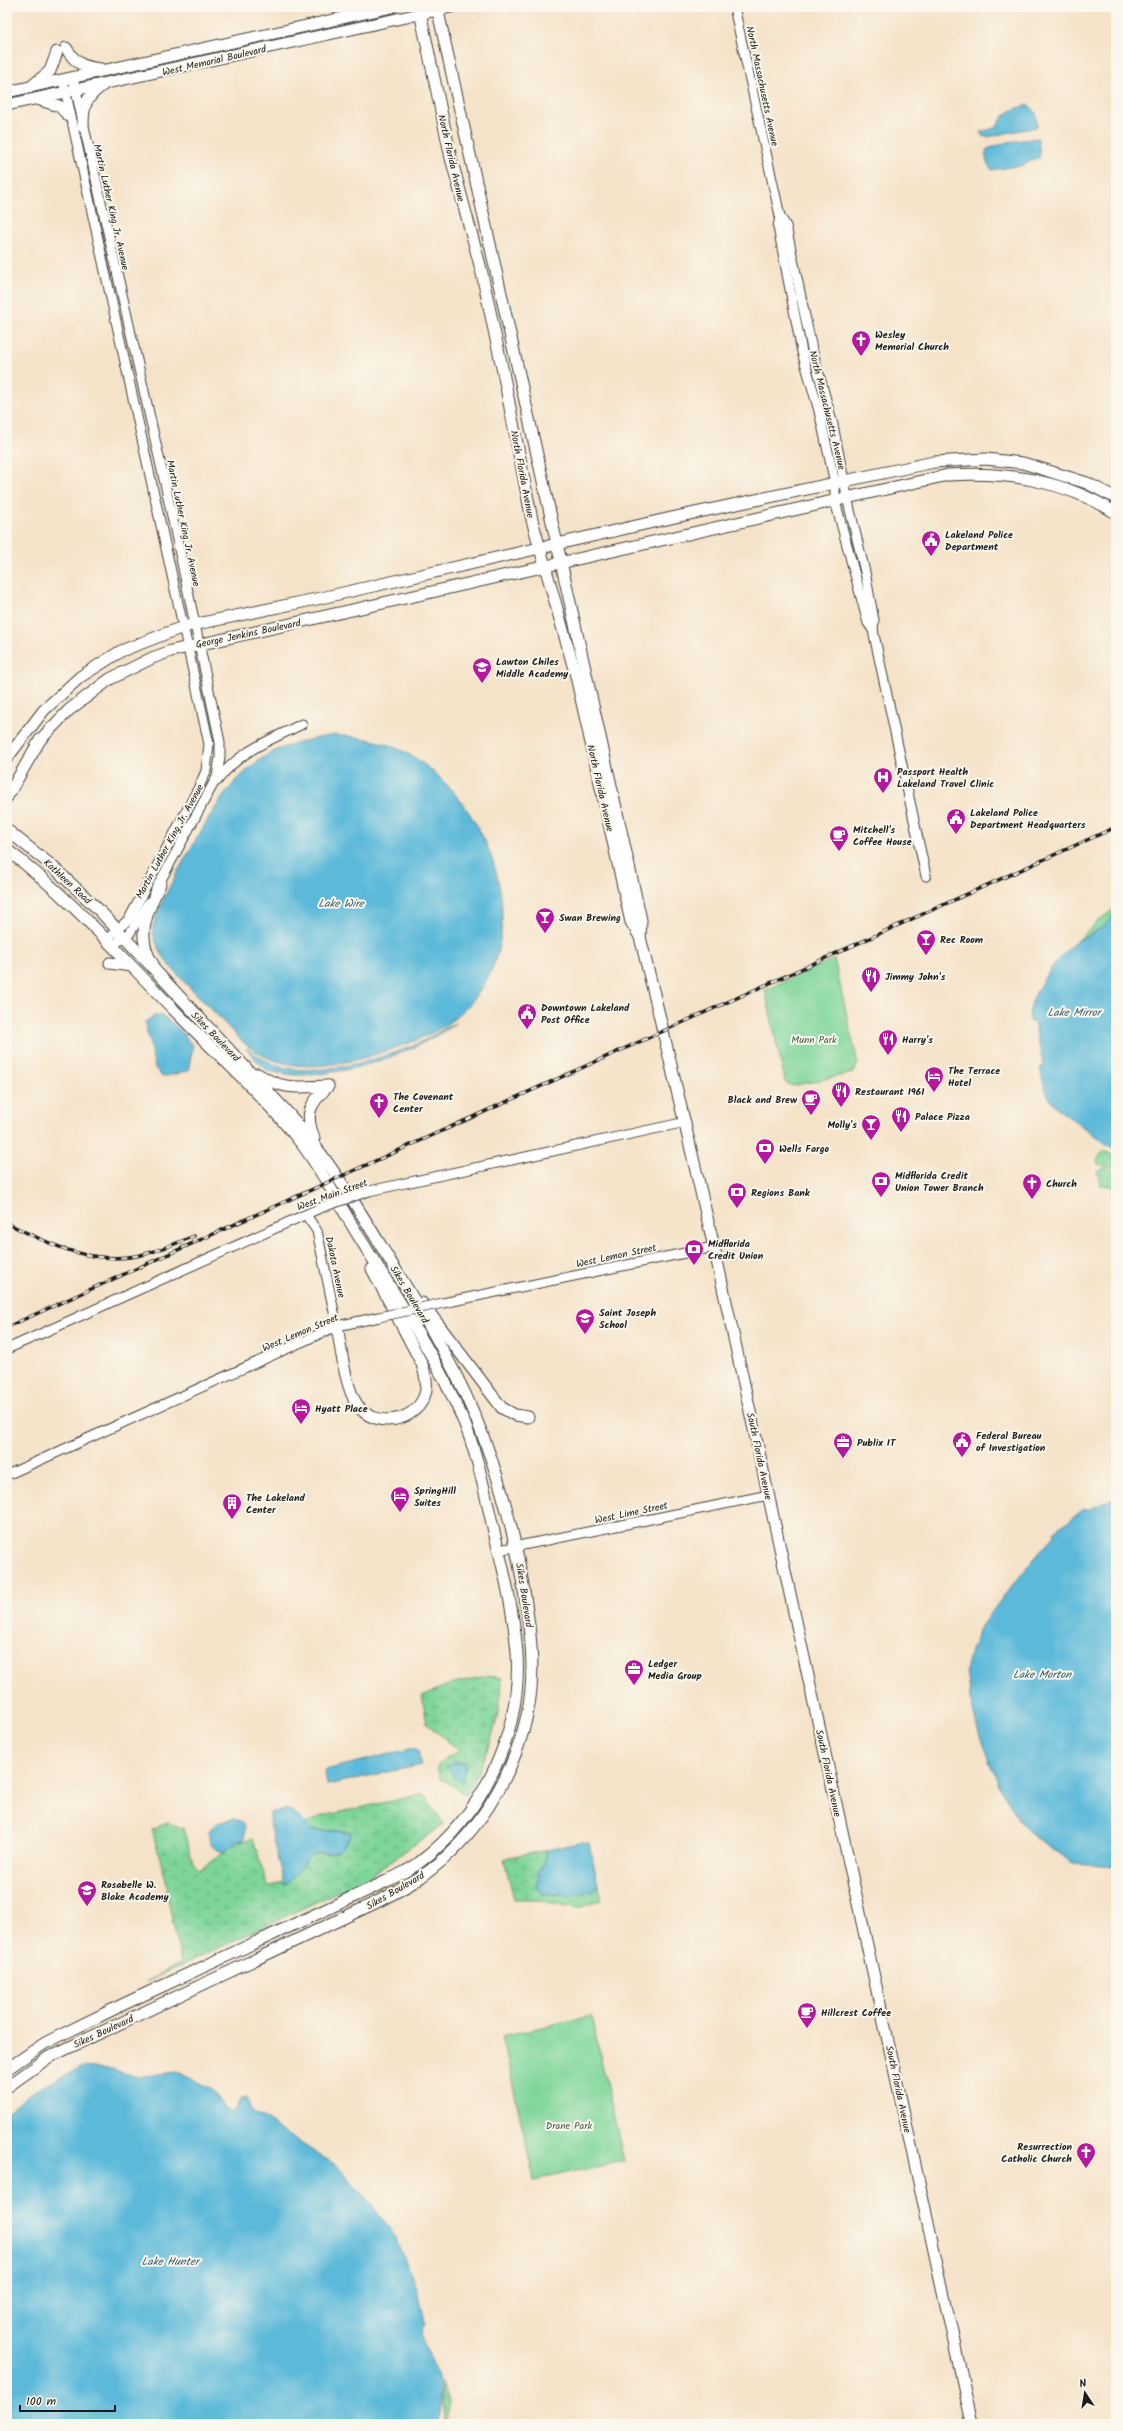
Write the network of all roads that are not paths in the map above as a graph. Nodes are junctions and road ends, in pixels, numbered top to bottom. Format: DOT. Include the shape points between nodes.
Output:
graph roads {
  1 [pos="392,7"];
  2 [pos="452,7"];
  3 [pos="734,7"];
  4 [pos="438,8"];
  5 [pos="419,10"];
  6 [pos="109,69"];
  7 [pos="68,79"];
  8 [pos="106,83"];
  9 [pos="29,87"];
  10 [pos="70,91"];
  11 [pos="7,92"];
  12 [pos="36,99"];
  13 [pos="7,105"];
  14 [pos="70,117"];
  15 [pos="83,126"];
  16 [pos="840,482"];
  17 [pos="848,498"];
  18 [pos="1116,498"];
  19 [pos="835,501"];
  20 [pos="1116,513"];
  21 [pos="556,544"];
  22 [pos="540,548"];
  23 [pos="561,562"];
  24 [pos="545,566"];
  25 [pos="195,626"];
  26 [pos="183,627"];
  27 [pos="873,630"];
  28 [pos="199,643"];
  29 [pos="187,646"];
  30 [pos="583,706"];
  31 [pos="302,724"];
  32 [pos="601,744"];
  33 [pos="7,758"];
  34 [pos="210,792"];
  35 [pos="7,796"];
  36 [pos="7,830"];
  37 [pos="7,850"];
  38 [pos="926,876"];
  39 [pos="160,884"];
  40 [pos="120,935"];
  41 [pos="640,937"];
  42 [pos="109,943"];
  43 [pos="110,963"];
  44 [pos="131,966"];
  45 [pos="165,983"];
  46 [pos="244,1065"];
  47 [pos="686,1122"];
  48 [pos="319,1150"];
  49 [pos="306,1215"];
  50 [pos="351,1223"];
  51 [pos="714,1247"];
  52 [pos="396,1271"];
  53 [pos="337,1326"];
  54 [pos="7,1349"];
  55 [pos="528,1417"];
  56 [pos="7,1475"];
  57 [pos="768,1495"];
  58 [pos="516,1546"];
  59 [pos="499,1550"];
  60 [pos="505,1744"];
  61 [pos="469,1810"];
  62 [pos="481,1817"];
  63 [pos="440,1861"];
  64 [pos="7,2069"];
  65 [pos="7,2087"];
  66 [pos="972,2424"];
  1 -- 6 [label="main road, West Memorial Boulevard"];
  2 -- 4 [label="main road, West Memorial Boulevard"];
  3 -- 16 [label="main road, North Massachusetts Avenue" via="780,216 778,227 800,343"];
  4 -- 5 [label="main road, West Memorial Boulevard"];
  4 -- 21 [label="main road, North Florida Avenue"];
  5 -- 8 [label="main road, West Memorial Boulevard"];
  5 -- 22 [label="main road, North Florida Avenue" via="451,158 486,294 527,499"];
  6 -- 7 [label="main road, West Memorial Boulevard"];
  6 -- 9 [label="main road" via="81,66 62,50 50,71"];
  7 -- 9 [label="main road, West Memorial Boulevard"];
  7 -- 10 [label="main road, Martin Luther King Jr. Avenue"];
  8 -- 10 [label="main road, West Memorial Boulevard"];
  8 -- 15 [label="main road" via="94,92 83,108"];
  9 -- 11 [label="main road, West Memorial Boulevard"];
  10 -- 12 [label="main road, West Memorial Boulevard"];
  10 -- 14 [label="main road, Martin Luther King Jr. Avenue"];
  10 -- 15 [label="main road, Martin Luther King Jr. Avenue"];
  12 -- 13 [label="main road, West Memorial Boulevard"];
  12 -- 14 [label="main road" via="59,106"];
  14 -- 26 [label="main road, Martin Luther King Jr. Avenue"];
  15 -- 25 [label="main road, Martin Luther King Jr. Avenue"];
  16 -- 17 [label="main road, North Massachusetts Avenue"];
  16 -- 18 [label="main road, George Jenkins Boulevard" via="934,462 992,459 1045,468 1087,483"];
  16 -- 19 [label="main road, North Massachusetts Avenue"];
  16 -- 21 [label="main road, George Jenkins Boulevard"];
  17 -- 19 [label="main road, George Jenkins Boulevard"];
  17 -- 20 [label="main road, George Jenkins Boulevard" via="928,478 968,474 1008,475 1051,484 1092,499"];
  17 -- 27 [label="main road, North Massachusetts Avenue" via="874,620"];
  19 -- 23 [label="main road, George Jenkins Boulevard"];
  19 -- 27 [label="main road, North Massachusetts Avenue" via="868,623"];
  21 -- 22 [label="main road, George Jenkins Boulevard"];
  21 -- 23 [label="main road, North Florida Avenue"];
  22 -- 24 [label="main road, North Florida Avenue"];
  22 -- 25 [label="main road, George Jenkins Boulevard"];
  23 -- 24 [label="main road, George Jenkins Boulevard"];
  23 -- 32 [label="main road, North Florida Avenue"];
  24 -- 28 [label="main road, George Jenkins Boulevard"];
  24 -- 30 [label="main road, North Florida Avenue"];
  25 -- 26 [label="main road, George Jenkins Boulevard"];
  25 -- 28 [label="main road, Martin Luther King Jr. Avenue"];
  26 -- 29 [label="main road, Martin Luther King Jr. Avenue"];
  26 -- 33 [label="main road, George Jenkins Boulevard" via="120,651 80,677 44,710"];
  27 -- 38 [label="main road, North Massachusetts Avenue"];
  28 -- 29 [label="main road, George Jenkins Boulevard"];
  28 -- 34 [label="main road, Martin Luther King Jr. Avenue" via="220,742 216,777"];
  29 -- 35 [label="main road, George Jenkins Boulevard" via="130,668 110,679 69,710 40,740"];
  29 -- 40 [label="main road, Martin Luther King Jr. Avenue" via="209,744 206,771"];
  30 -- 32 [label="main road" via="590,717 596,739"];
  30 -- 41 [label="main road, North Florida Avenue" via="631,922"];
  31 -- 34 [label="main road" via="249,751 229,765"];
  32 -- 41 [label="main road, North Florida Avenue" via="641,920"];
  34 -- 39 [label="main road, Martin Luther King Jr. Avenue"];
  36 -- 40 [label="main road, Kathleen Road" via="51,864"];
  37 -- 42 [label="main road, Kathleen Road" via="54,888"];
  39 -- 40 [label="main road, Martin Luther King Jr. Avenue" via="130,933"];
  39 -- 45 [label="main road" via="147,913 143,939 148,957"];
  40 -- 42 [label="main road, Martin Luther King Jr. Avenue"];
  40 -- 45 [label="main road, Sikes Boulevard"];
  41 -- 47 [label="main road, North Florida Avenue"];
  42 -- 44 [label="main road, Sikes Boulevard"];
  43 -- 44 [label="main road"];
  44 -- 50 [label="main road, Sikes Boulevard" via="302,1144"];
  45 -- 46 [label="main road, Sikes Boulevard"];
  46 -- 48 [label="main road, Sikes Boulevard" via="297,1122"];
  46 -- 48 [label="main road" via="267,1081 287,1088 328,1086 310,1107 308,1120"];
  47 -- 49 [label="main road, West Main Street, bridge" via="369,1191"];
  47 -- 51 [label="main road, South Florida Avenue"];
  48 -- 52 [label="main road, Sikes Boulevard"];
  49 -- 53 [label="main road, Dakota Avenue" via="317,1232"];
  49 -- 54 [label="main road, West Main Street"];
  50 -- 53 [label="main road" via="422,1364 426,1380 424,1396 416,1408 405,1416 387,1421 371,1417 359,1406 351,1391"];
  50 -- 59 [label="main road, Sikes Boulevard" via="398,1298 461,1414 475,1452"];
  51 -- 53 [label="main road, West Lemon Street, bridge"];
  51 -- 57 [label="main road, South Florida Avenue"];
  52 -- 55 [label="main road" via="502,1408 515,1415"];
  52 -- 58 [label="main road, Sikes Boulevard" via="448,1359 470,1407 488,1452"];
  53 -- 56 [label="main road, West Lemon Street"];
  57 -- 58 [label="main road, West Lime Street"];
  57 -- 66 [label="main road, South Florida Avenue"];
  58 -- 59 [label="main road, West Lime Street"];
  58 -- 62 [label="main road, Sikes Boulevard" via="532,1645 528,1714 516,1754 502,1785"];
  59 -- 60 [label="main road, Sikes Boulevard" via="517,1655 516,1691"];
  60 -- 61 [label="main road, Sikes Boulevard" via="492,1774"];
  60 -- 62 [label="main road" via="507,1750 484,1800"];
  61 -- 63 [label="main road" via="465,1826"];
  61 -- 64 [label="main road, Sikes Boulevard" via="434,1850 418,1863 387,1881 45,2043"];
  62 -- 63 [label="main road, Sikes Boulevard"];
  63 -- 65 [label="main road, Sikes Boulevard" via="421,1877 377,1902 49,2056"];
}
